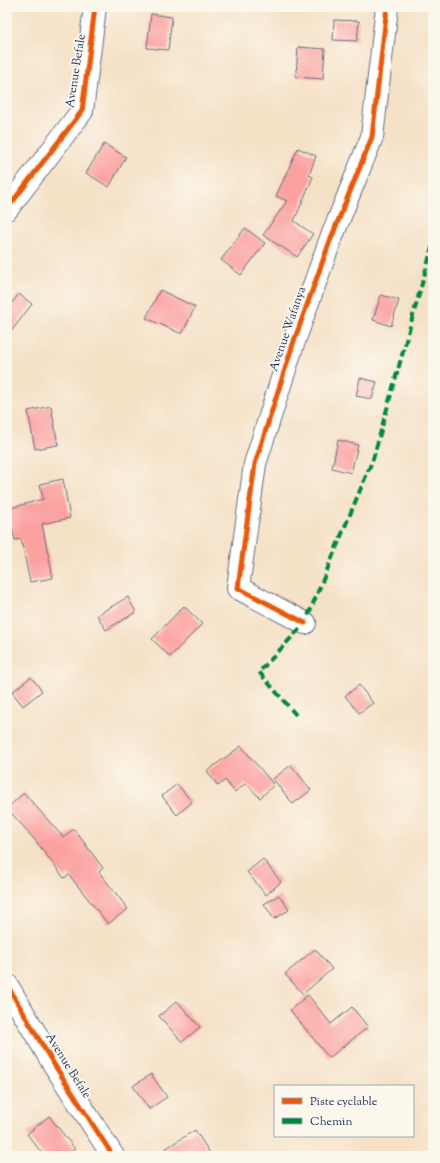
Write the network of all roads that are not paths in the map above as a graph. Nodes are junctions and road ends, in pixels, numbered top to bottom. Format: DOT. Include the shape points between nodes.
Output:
graph roads {
  1 [pos="95,7"];
  2 [pos="387,7"];
  3 [pos="7,210"];
  4 [pos="305,623"];
  5 [pos="7,985"];
  6 [pos="113,1156"];
  1 -- 3 [label="street, Avenue Befale" via="82,111"];
  2 -- 4 [label="street, Avenue Wafanya" via="372,137 330,241 293,344 255,464 238,588"];
  5 -- 6 [label="street, Avenue Befale"];
}
